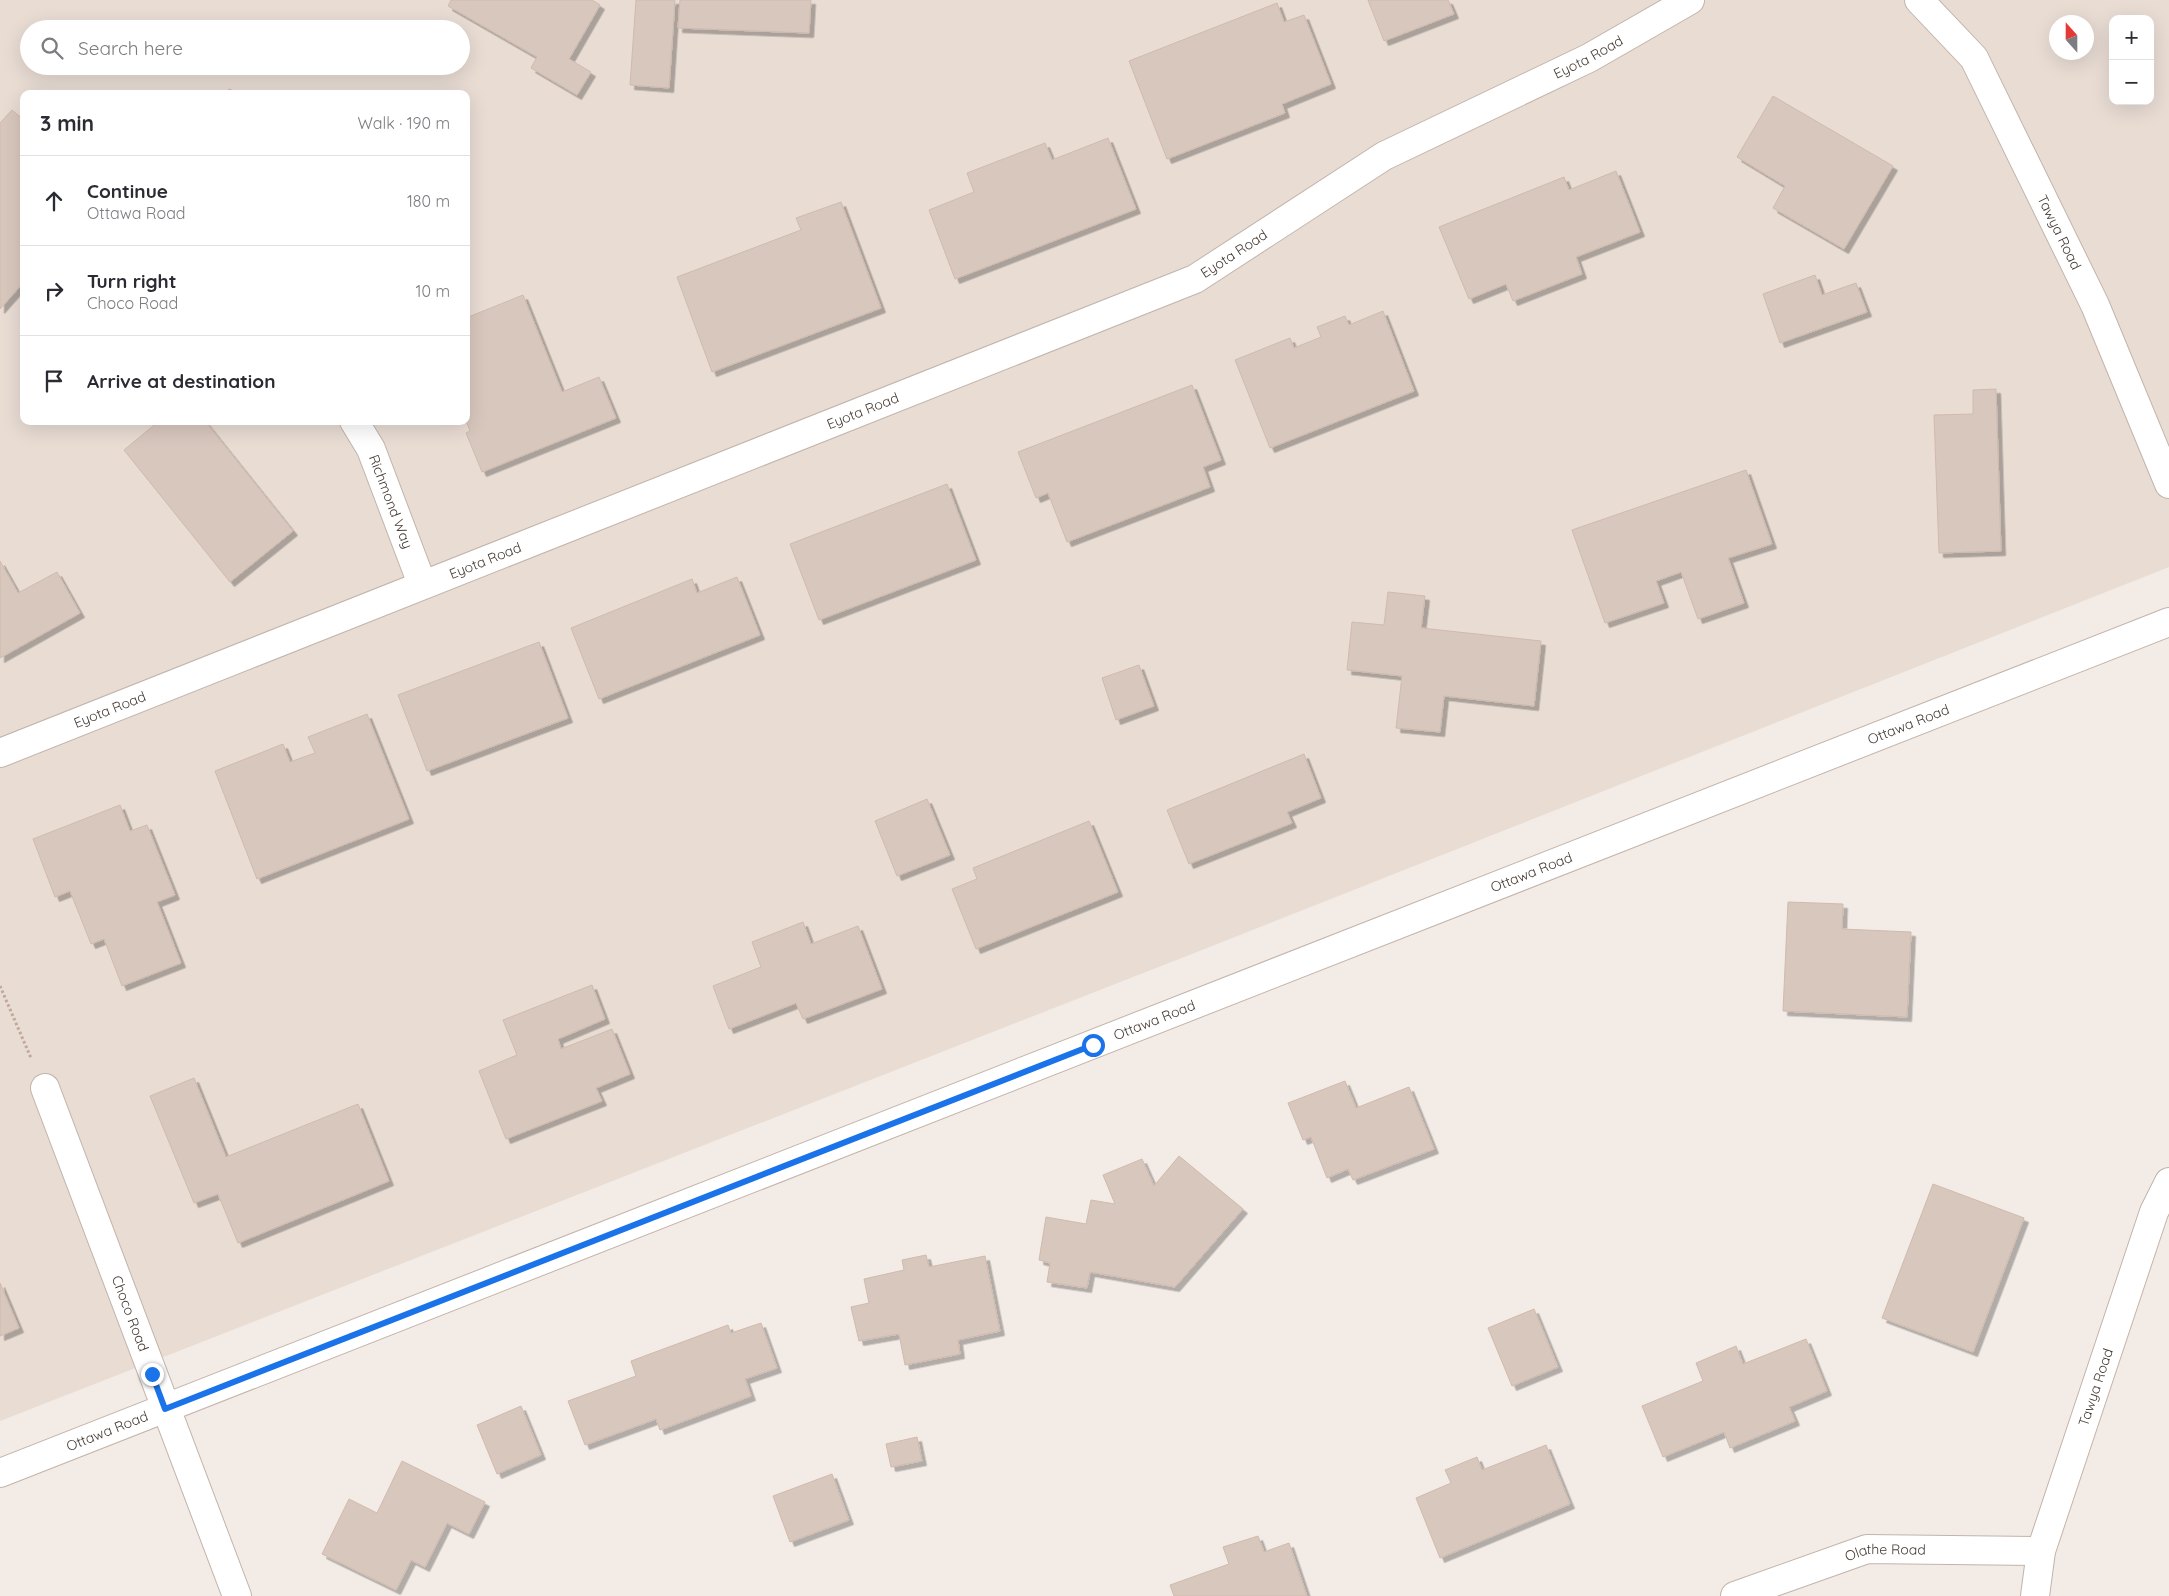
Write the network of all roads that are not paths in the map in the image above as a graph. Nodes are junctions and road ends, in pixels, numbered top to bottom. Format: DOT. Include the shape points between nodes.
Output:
graph roads {
  1 [pos="1690,0"];
  2 [pos="1918,0"];
  3 [pos="356,425"];
  4 [pos="2169,484"];
  5 [pos="422,584"];
  6 [pos="2169,622"];
  7 [pos="0,754"];
  8 [pos="45,1088"];
  9 [pos="2169,1182"];
  10 [pos="165,1409"];
  11 [pos="0,1474"];
  12 [pos="2041,1551"];
  13 [pos="238,1596"];
  14 [pos="1735,1596"];
  15 [pos="2035,1596"];
  1 -- 5 [label="street, Eyota Road" via="1589,58 1384,156 1195,278"];
  2 -- 4 [label="street, Tawya Road" via="1974,58 2095,305"];
  3 -- 5 [label="street, Richmond Way" via="371,449"];
  5 -- 7 [label="street, Eyota Road"];
  6 -- 10 [label="street, Ottawa Road"];
  8 -- 10 [label="street, Choco Road"];
  9 -- 12 [label="street, Tawya Road" via="2151,1221"];
  10 -- 11 [label="street, Ottawa Road"];
  10 -- 13 [label="street, Choco Road"];
  12 -- 14 [label="street, Olathe Road" via="1867,1549"];
  12 -- 15 [label="street, Tawya Road"];
}
